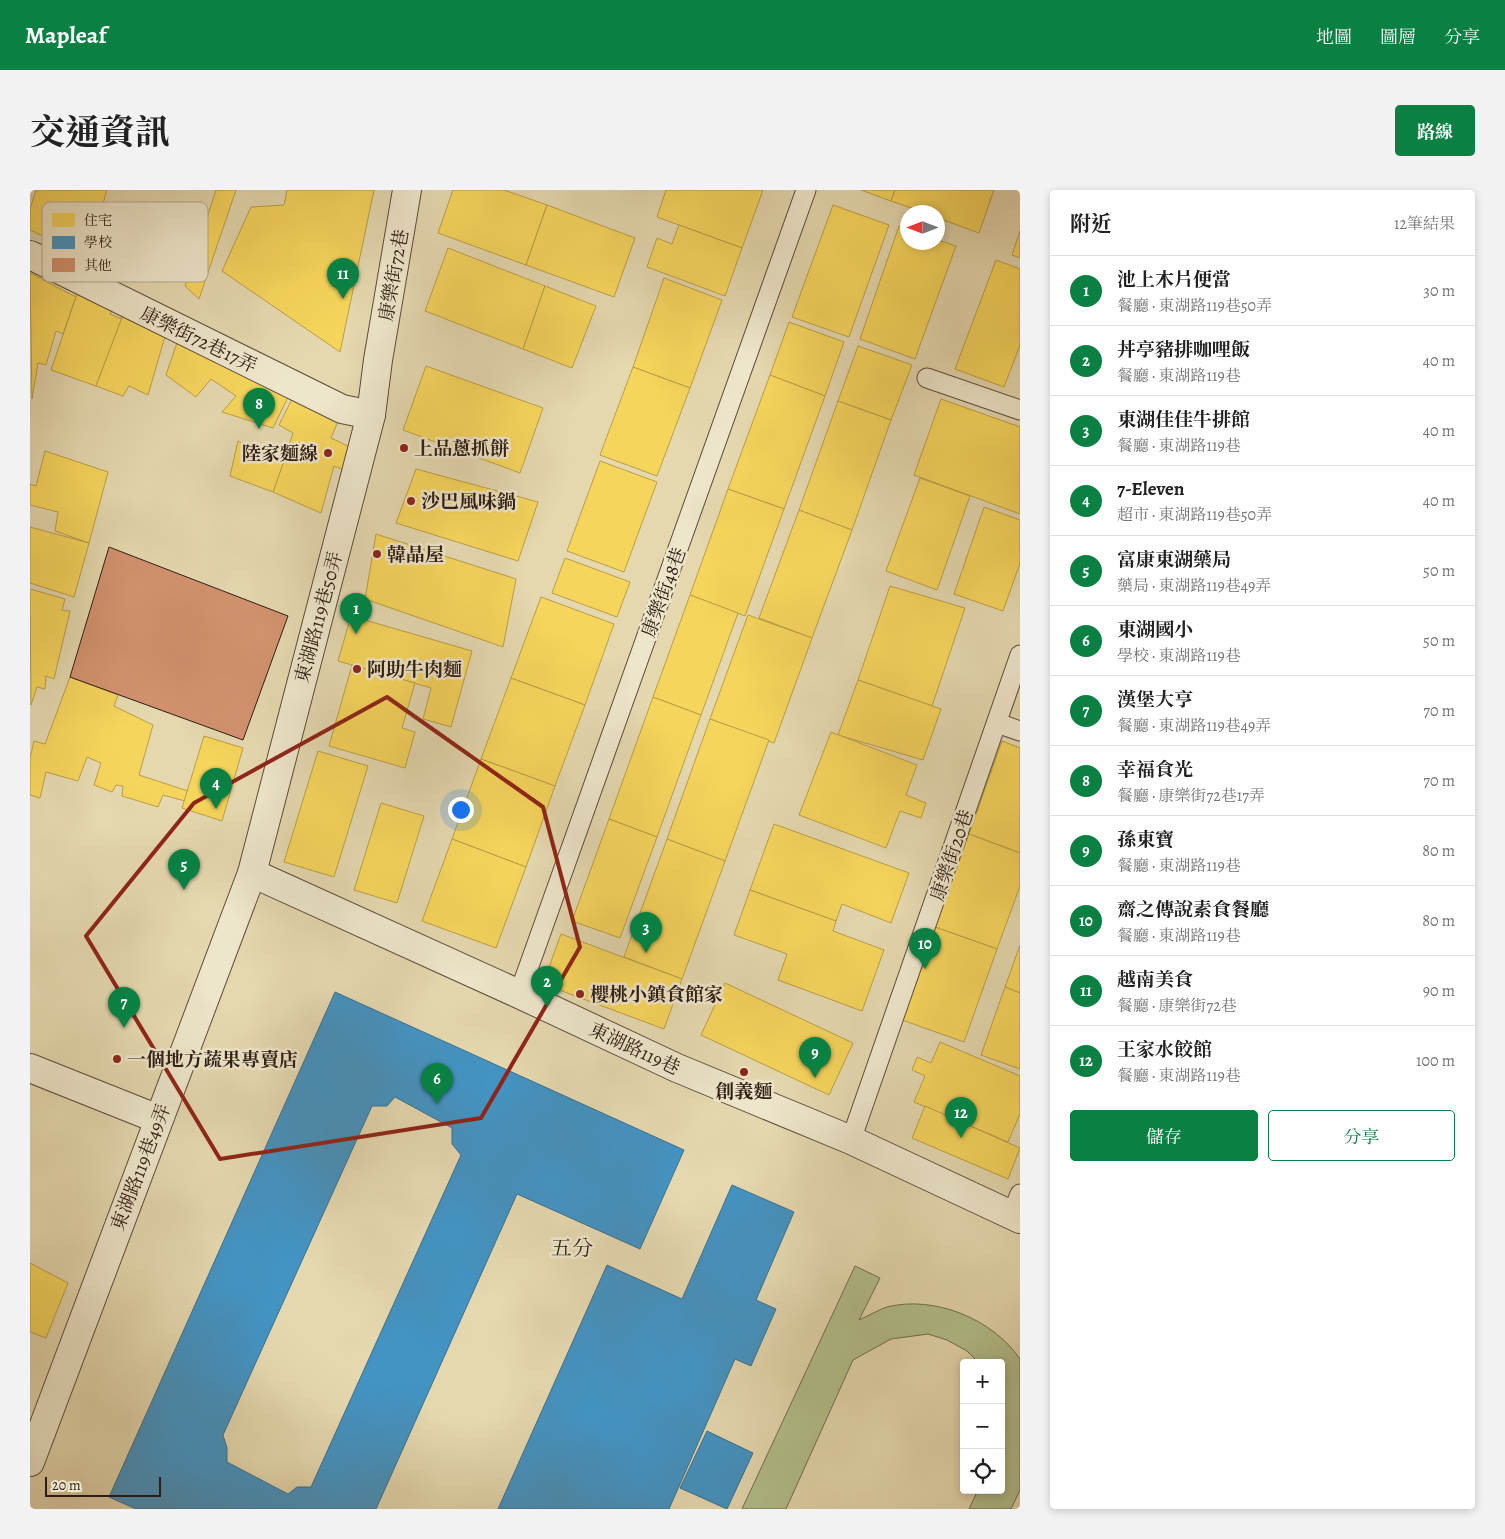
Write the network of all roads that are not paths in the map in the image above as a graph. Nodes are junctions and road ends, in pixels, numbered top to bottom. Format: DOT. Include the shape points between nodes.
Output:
graph roads {
  1 [pos="407,190"];
  2 [pos="806,190"];
  3 [pos="30,255"];
  4 [pos="42,261"];
  5 [pos="85,282"];
  6 [pos="378,360"];
  7 [pos="927,378"];
  8 [pos="1020,410"];
  9 [pos="371,415"];
  10 [pos="1020,655"];
  11 [pos="997,723"];
  12 [pos="1020,731"];
  13 [pos="252,873"];
  14 [pos="519,994"];
  15 [pos="30,1068"];
  16 [pos="158,1119"];
  17 [pos="851,1140"];
  18 [pos="1018,1209"];
  19 [pos="30,1462"];
  1 -- 6 [label="street, 康樂街72巷"];
  2 -- 14 [label="lane, 康樂街48巷"];
  3 -- 4 [label="street, 康樂街72巷17弄"];
  5 -- 9 [label="street, 康樂街72巷17弄" via="342,409"];
  6 -- 9 [label="street, 東湖路119巷50弄"];
  7 -- 8 [label="lane"];
  9 -- 13 [label="street, 東湖路119巷50弄"];
  10 -- 11 [label="lane, 康樂街20巷"];
  11 -- 12 [label="lane"];
  11 -- 17 [label="lane, 康樂街20巷"];
  13 -- 14 [label="street, 東湖路119巷"];
  13 -- 16 [label="street, 東湖路119巷49弄"];
  14 -- 17 [label="street, 東湖路119巷" via="677,1068"];
  15 -- 16 [label="street"];
  16 -- 19 [label="street, 東湖路119巷49弄"];
  17 -- 18 [label="street, 東湖路119巷"];
}
